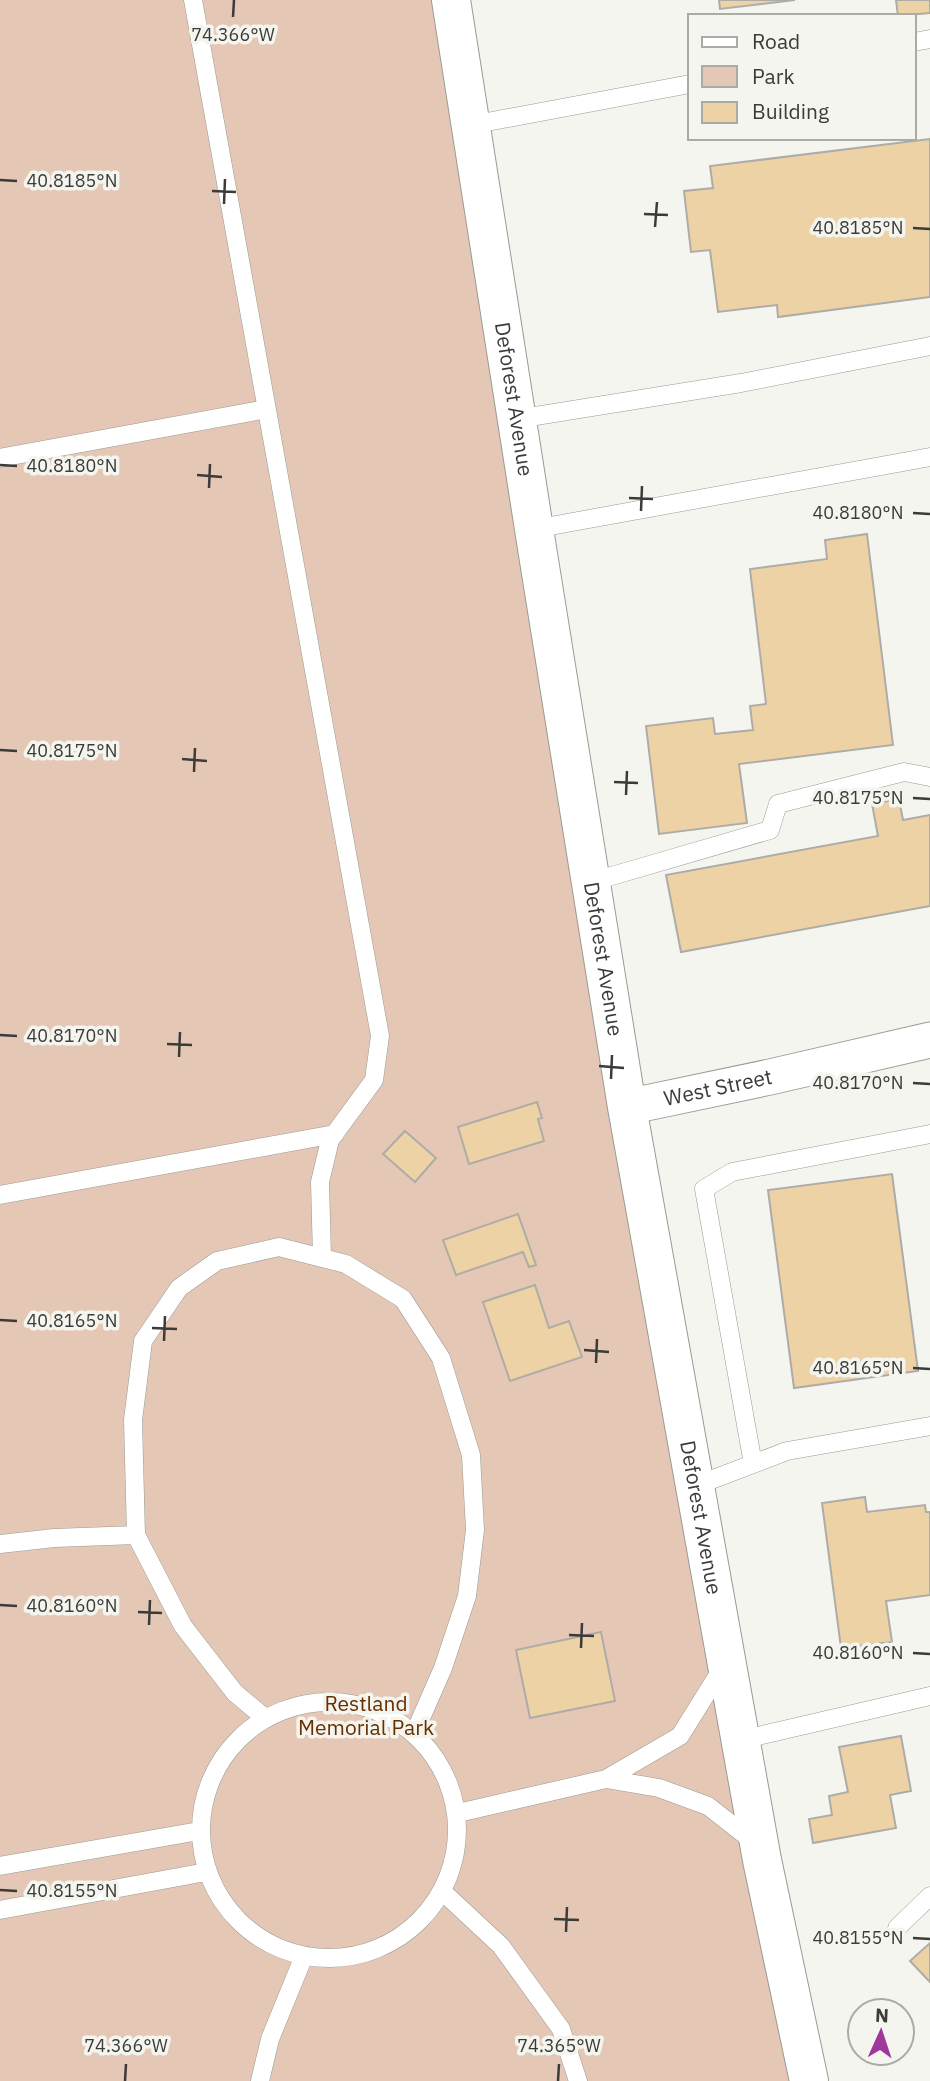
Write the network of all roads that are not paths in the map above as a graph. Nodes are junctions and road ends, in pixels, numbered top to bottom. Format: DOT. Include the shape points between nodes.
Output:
graph roads {
  1 [pos="193,0"];
  2 [pos="452,0"];
  3 [pos="688,85"];
  4 [pos="471,125"];
  5 [pos="930,346"];
  6 [pos="267,409"];
  7 [pos="517,419"];
  8 [pos="930,457"];
  9 [pos="0,458"];
  10 [pos="534,529"];
  11 [pos="930,777"];
  12 [pos="591,882"];
  13 [pos="930,1040"];
  14 [pos="627,1107"];
  15 [pos="335,1134"];
  16 [pos="930,1135"];
  17 [pos="0,1195"];
  18 [pos="322,1258"];
  19 [pos="930,1426"];
  20 [pos="753,1464"];
  21 [pos="695,1486"];
  22 [pos="136,1535"];
  23 [pos="0,1544"];
  24 [pos="727,1661"];
  25 [pos="930,1696"];
  26 [pos="265,1718"];
  27 [pos="414,1734"];
  28 [pos="741,1740"];
  29 [pos="606,1779"];
  30 [pos="458,1813"];
  31 [pos="199,1831"];
  32 [pos="761,1848"];
  33 [pos="0,1866"];
  34 [pos="206,1871"];
  35 [pos="443,1892"];
  36 [pos="930,1896"];
  37 [pos="0,1910"];
  38 [pos="897,1928"];
  39 [pos="304,1956"];
  40 [pos="260,2081"];
  41 [pos="579,2081"];
  42 [pos="809,2081"];
  1 -- 6 [label="lane"];
  2 -- 4 [label="street, Deforest Avenue"];
  3 -- 4 [label="lane"];
  4 -- 7 [label="street, Deforest Avenue"];
  5 -- 7 [label="lane" via="741,383"];
  6 -- 9 [label="lane"];
  6 -- 15 [label="lane" via="380,1036 374,1080"];
  7 -- 10 [label="street, Deforest Avenue"];
  8 -- 10 [label="lane"];
  10 -- 12 [label="street, Deforest Avenue"];
  11 -- 12 [label="lane" via="904,772 778,804 770,830"];
  12 -- 14 [label="street, Deforest Avenue"];
  13 -- 14 [label="street, West Street"];
  14 -- 21 [label="street, Deforest Avenue"];
  15 -- 17 [label="lane"];
  15 -- 18 [label="lane" via="320,1182"];
  16 -- 20 [label="lane" via="732,1172 704,1189"];
  18 -- 22 [label="lane" via="279,1247 217,1261 179,1288 143,1341 133,1420"];
  18 -- 27 [label="lane" via="346,1264 403,1299 441,1358 471,1455 475,1530 467,1596"];
  19 -- 20 [label="lane" via="786,1451"];
  20 -- 21 [label="lane"];
  21 -- 24 [label="street, Deforest Avenue"];
  22 -- 23 [label="lane"];
  22 -- 26 [label="lane" via="183,1626 235,1693"];
  24 -- 28 [label="street, Deforest Avenue"];
  24 -- 29 [label="lane" via="680,1736"];
  25 -- 28 [label="lane"];
  26 -- 27 [label="lane" via="304,1703 346,1702 387,1714"];
  26 -- 31 [label="lane" via="237,1739 217,1766 204,1797"];
  27 -- 30 [label="lane" via="446,1773"];
  28 -- 32 [label="street, Deforest Avenue"];
  29 -- 30 [label="lane"];
  29 -- 32 [label="lane" via="659,1788 708,1806"];
  30 -- 35 [label="lane" via="457,1854"];
  31 -- 33 [label="lane"];
  31 -- 34 [label="lane"];
  32 -- 42 [label="street, Deforest Avenue"];
  34 -- 37 [label="lane"];
  34 -- 39 [label="lane" via="228,1911 262,1941"];
  35 -- 39 [label="lane" via="418,1924 384,1947 345,1958"];
  35 -- 41 [label="lane" via="501,1946 561,2029"];
  36 -- 38 [label="lane"];
  39 -- 40 [label="lane" via="270,2039"];
}
